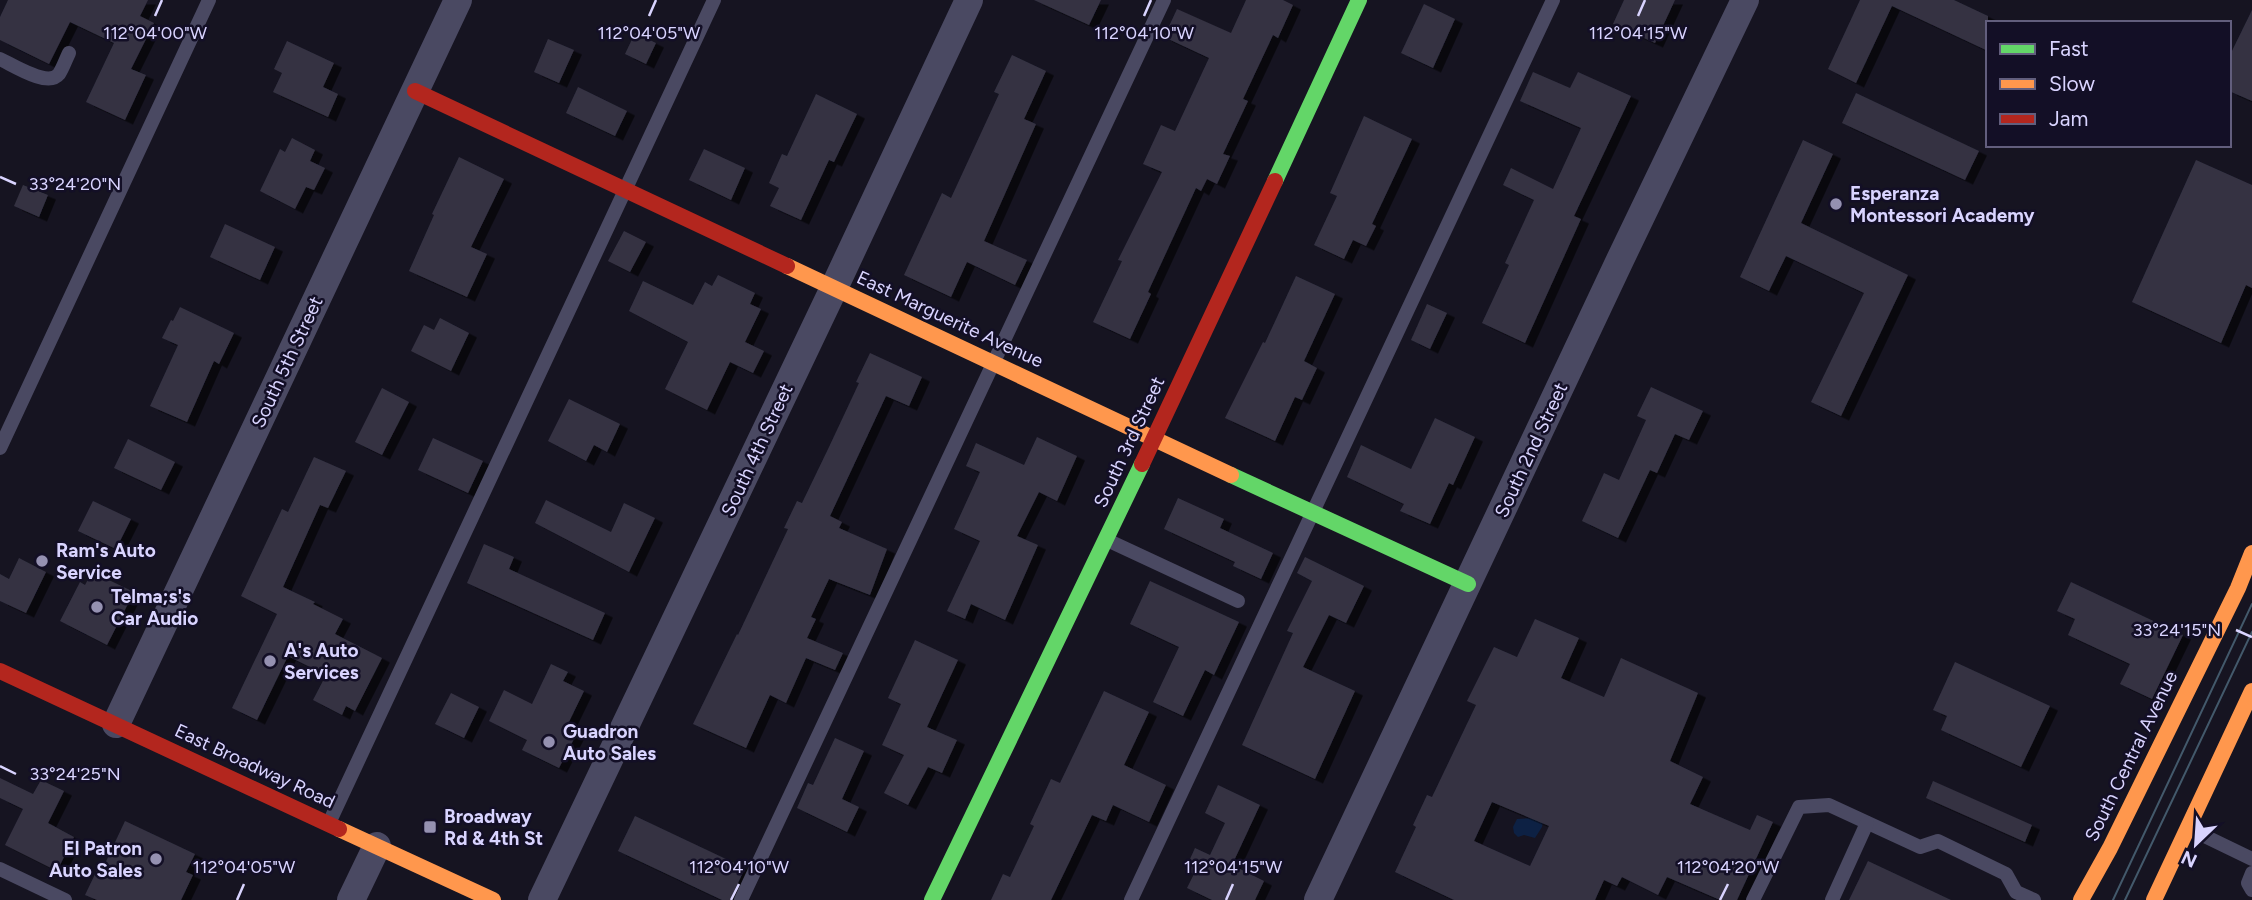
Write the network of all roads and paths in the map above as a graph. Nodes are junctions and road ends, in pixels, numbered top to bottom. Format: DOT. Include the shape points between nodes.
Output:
graph roads {
  1 [pos="209,0"];
  2 [pos="458,0"];
  3 [pos="715,0"];
  4 [pos="969,0"];
  5 [pos="1164,0"];
  6 [pos="1359,0"];
  7 [pos="1553,0"];
  8 [pos="1745,0"];
  9 [pos="69,52"];
  10 [pos="0,59"];
  11 [pos="415,91"];
  12 [pos="625,191"];
  13 [pos="834,288"];
  14 [pos="993,362"];
  15 [pos="1154,438"];
  16 [pos="0,448"];
  17 [pos="1313,513"];
  18 [pos="1106,539"];
  19 [pos="2250,564"];
  20 [pos="1468,584"];
  21 [pos="1238,601"];
  22 [pos="4,682"];
  23 [pos="2252,691"];
  24 [pos="116,724"];
  25 [pos="1867,822"];
  26 [pos="328,823"];
  27 [pos="2188,828"];
  28 [pos="377,846"];
  29 [pos="2252,859"];
  30 [pos="0,869"];
  31 [pos="2252,873"];
  32 [pos="2252,890"];
  33 [pos="1329,897"];
  34 [pos="65,900"];
  35 [pos="351,900"];
  36 [pos="493,900"];
  37 [pos="542,900"];
  38 [pos="741,900"];
  39 [pos="932,900"];
  40 [pos="1131,900"];
  41 [pos="1753,900"];
  42 [pos="1832,900"];
  43 [pos="2034,900"];
  44 [pos="2081,900"];
  45 [pos="2154,900"];
  1 -- 16 [label="lane"];
  2 -- 11 [label="street, South 5th Street"];
  3 -- 12 [label="lane"];
  4 -- 13 [label="street, South 4th Street"];
  5 -- 14 [label="lane"];
  6 -- 15 [label="street, South 3rd Street"];
  7 -- 17 [label="lane"];
  8 -- 20 [label="street, South 2nd Street"];
  9 -- 10 [label="lane" via="57,76 50,79"];
  11 -- 12 [label="street, East Marguerite Avenue"];
  11 -- 24 [label="street, South 5th Street"];
  12 -- 13 [label="street, East Marguerite Avenue"];
  12 -- 26 [label="lane"];
  13 -- 14 [label="street, East Marguerite Avenue"];
  13 -- 37 [label="street, South 4th Street"];
  14 -- 15 [label="street, East Marguerite Avenue"];
  14 -- 38 [label="lane"];
  15 -- 17 [label="street, East Marguerite Avenue"];
  15 -- 18 [label="street, South 3rd Street"];
  17 -- 20 [label="street, East Marguerite Avenue"];
  17 -- 40 [label="lane"];
  18 -- 21 [label="lane"];
  18 -- 39 [label="street, South 3rd Street"];
  19 -- 44 [label="street, South Central Avenue"];
  20 -- 33 [label="street, South 2nd Street"];
  22 -- 24 [label="street, East Broadway Road"];
  23 -- 27 [label="street"];
  24 -- 26 [label="street, East Broadway Road"];
  25 -- 41 [label="lane" via="1829,805 1799,807"];
  25 -- 42 [label="lane"];
  25 -- 43 [label="lane" via="1920,847 1938,841 2006,874 2016,892"];
  26 -- 28 [label="street, East Broadway Road"];
  27 -- 29 [label="lane"];
  27 -- 45 [label="street"];
  28 -- 35 [label="street"];
  28 -- 36 [label="street, East Broadway Road"];
  30 -- 34 [label="lane"];
  31 -- 32 [label="lane" via="2248,883"];
}
